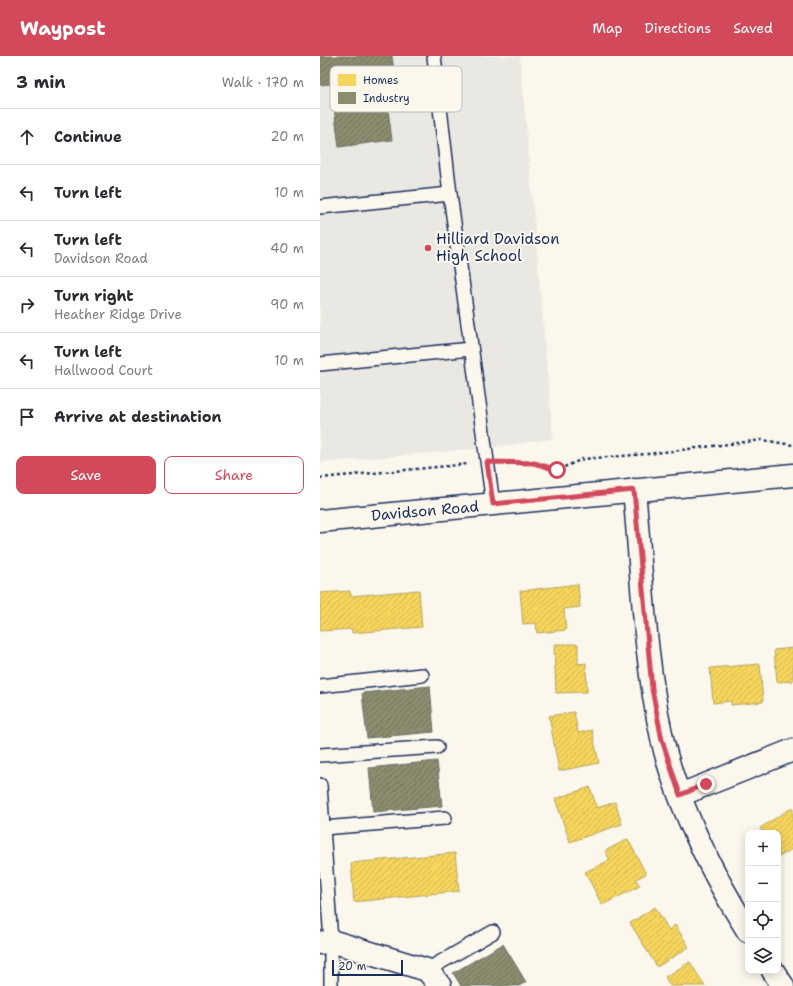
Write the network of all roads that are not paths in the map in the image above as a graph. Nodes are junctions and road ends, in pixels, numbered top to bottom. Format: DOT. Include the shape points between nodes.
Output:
graph roads {
  1 [pos="434,56"];
  2 [pos="435,66"];
  3 [pos="440,112"];
  4 [pos="450,194"];
  5 [pos="320,207"];
  6 [pos="471,349"];
  7 [pos="320,364"];
  8 [pos="793,475"];
  9 [pos="634,490"];
  10 [pos="493,504"];
  11 [pos="320,520"];
  12 [pos="422,675"];
  13 [pos="320,686"];
  14 [pos="437,747"];
  15 [pos="793,750"];
  16 [pos="320,755"];
  17 [pos="320,785"];
  18 [pos="680,795"];
  19 [pos="445,818"];
  20 [pos="323,828"];
  21 [pos="745,926"];
  22 [pos="493,932"];
  23 [pos="326,942"];
  24 [pos="775,974"];
  25 [pos="433,978"];
  26 [pos="331,986"];
  27 [pos="783,986"];
  1 -- 2 [label="lane"];
  3 -- 4 [label="lane"];
  4 -- 5 [label="lane"];
  4 -- 6 [label="lane"];
  6 -- 7 [label="lane"];
  6 -- 10 [label="lane"];
  8 -- 9 [label="street, Davidson Road"];
  9 -- 10 [label="street, Davidson Road"];
  9 -- 18 [label="street" via="652,689 662,740"];
  10 -- 11 [label="street, Davidson Road"];
  12 -- 13 [label="lane"];
  14 -- 16 [label="lane"];
  15 -- 18 [label="street"];
  17 -- 20 [label="lane"];
  18 -- 21 [label="street" via="712,868"];
  19 -- 20 [label="lane"];
  20 -- 23 [label="lane"];
  22 -- 25 [label="lane"];
  23 -- 25 [label="street"];
  23 -- 26 [label="lane"];
  24 -- 27 [label="street"];
}
